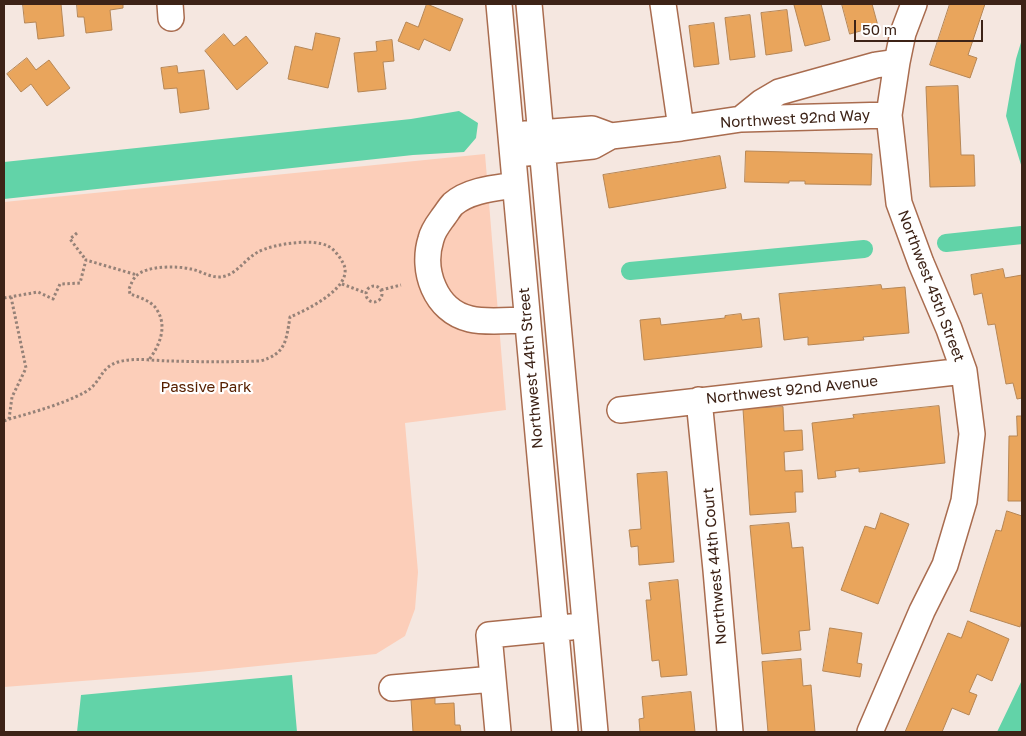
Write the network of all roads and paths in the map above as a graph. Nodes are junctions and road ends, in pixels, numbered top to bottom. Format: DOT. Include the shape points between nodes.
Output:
graph roads {
  1 [pos="499,4"];
  2 [pos="529,4"];
  3 [pos="663,4"];
  4 [pos="914,4"];
  5 [pos="896,62"];
  6 [pos="889,115"];
  7 [pos="741,119"];
  8 [pos="681,128"];
  9 [pos="542,142"];
  10 [pos="512,145"];
  11 [pos="515,185"];
  12 [pos="78,233"];
  13 [pos="86,260"];
  14 [pos="137,275"];
  15 [pos="342,284"];
  16 [pos="401,285"];
  17 [pos="381,290"];
  18 [pos="366,293"];
  19 [pos="11,297"];
  20 [pos="4,298"];
  21 [pos="527,320"];
  22 [pos="148,361"];
  23 [pos="964,371"];
  24 [pos="699,400"];
  25 [pos="620,410"];
  26 [pos="9,419"];
  27 [pos="4,421"];
  28 [pos="586,626"];
  29 [pos="556,629"];
  30 [pos="493,679"];
  31 [pos="392,688"];
  32 [pos="498,732"];
  33 [pos="565,732"];
  34 [pos="595,732"];
  35 [pos="730,732"];
  36 [pos="870,732"];
  1 -- 10 [label="street, Northwest 44th Street"];
  2 -- 9 [label="street, Northwest 44th Street"];
  3 -- 8 [label="street"];
  4 -- 5 [label="street, Northwest 45th Street"];
  5 -- 6 [label="street, Northwest 45th Street"];
  5 -- 7 [label="street" via="779,92"];
  6 -- 7 [label="street, Northwest 92nd Way"];
  6 -- 23 [label="street, Northwest 45th Street" via="899,204"];
  7 -- 8 [label="street, Northwest 92nd Way"];
  8 -- 9 [label="street, Northwest 92nd Way" via="611,136 593,146"];
  9 -- 10 [label="street, Northwest 92nd Way"];
  9 -- 28 [label="street, Northwest 44th Street"];
  10 -- 11 [label="street, Northwest 44th Street"];
  11 -- 21 [label="street, Northwest 44th Street"];
  11 -- 21 [label="street" via="482,191 453,204 430,239 428,268 436,294 457,314 470,319"];
  12 -- 13 [label="path" via="70,239"];
  13 -- 14 [label="path"];
  13 -- 19 [label="path" via="80,283 60,284 54,299 38,292"];
  14 -- 15 [label="path" via="146,270 175,267 217,277 226,276 260,251 288,244 319,243 329,246 345,266"];
  14 -- 22 [label="path" via="128,289 130,294 148,301 157,309 161,320 160,342"];
  15 -- 18 [label="path"];
  15 -- 22 [label="path" via="290,317 286,343 271,358 260,361"];
  16 -- 17 [label="path"];
  17 -- 18 [label="path" via="372,286"];
  17 -- 18 [label="path" via="381,298 374,302"];
  19 -- 20 [label="path"];
  19 -- 26 [label="path" via="26,368 12,398"];
  21 -- 29 [label="street, Northwest 44th Street"];
  22 -- 26 [label="path" via="120,362 109,366 90,388"];
  23 -- 24 [label="street, Northwest 92nd Avenue"];
  23 -- 36 [label="street, Northwest 45th Street" via="972,434 964,501 945,565"];
  24 -- 25 [label="street, Northwest 92nd Avenue"];
  24 -- 35 [label="street, Northwest 44th Court"];
  26 -- 27 [label="path"];
  28 -- 29 [label="street"];
  28 -- 34 [label="street, Northwest 44th Street"];
  29 -- 30 [label="street" via="489,635"];
  29 -- 33 [label="street, Northwest 44th Street"];
  30 -- 31 [label="street"];
  30 -- 32 [label="street"];
}
